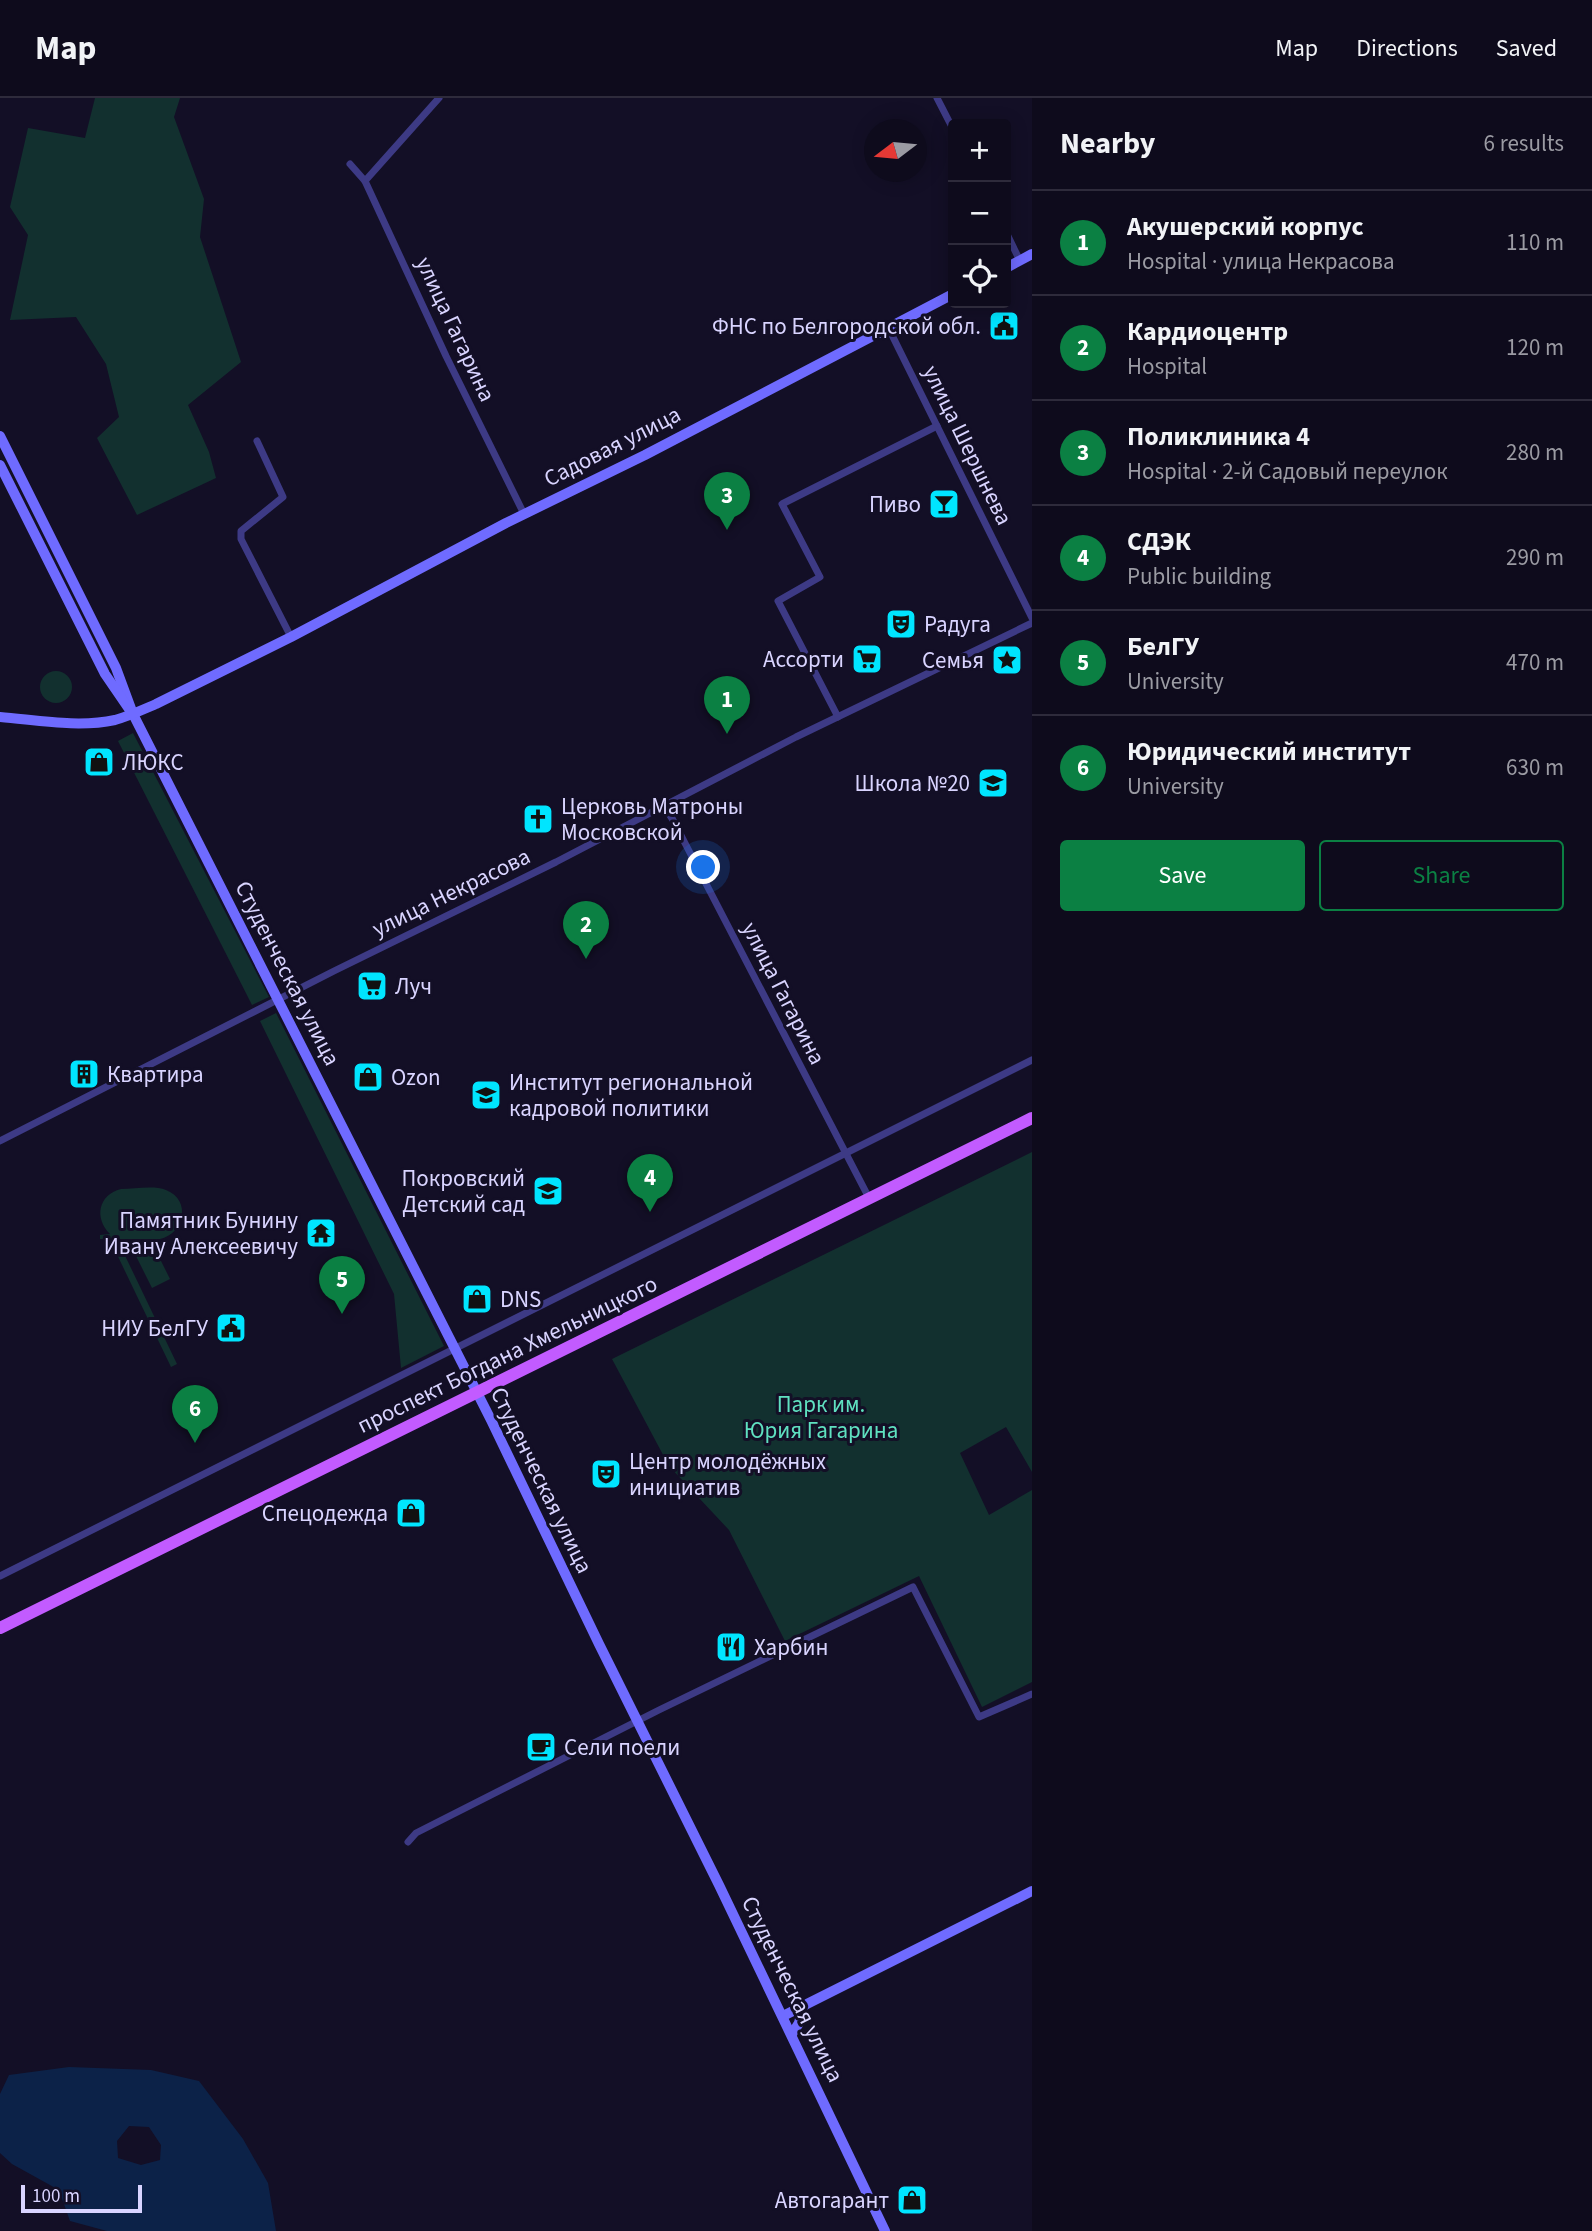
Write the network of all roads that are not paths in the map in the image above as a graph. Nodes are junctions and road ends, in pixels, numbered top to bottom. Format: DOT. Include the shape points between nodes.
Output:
graph roads {
  1 [pos="439,98"];
  2 [pos="937,98"];
  3 [pos="948,119"];
  4 [pos="350,164"];
  5 [pos="365,181"];
  6 [pos="1011,242"];
  7 [pos="1032,254"];
  8 [pos="1020,261"];
  9 [pos="1011,266"];
  10 [pos="948,296"];
  11 [pos="888,326"];
  12 [pos="937,426"];
  13 [pos="0,436"];
  14 [pos="257,441"];
  15 [pos="0,465"];
  16 [pos="524,514"];
  17 [pos="1032,621"];
  18 [pos="291,637"];
  19 [pos="133,714"];
  20 [pos="838,716"];
  21 [pos="0,717"];
  22 [pos="664,806"];
  23 [pos="278,1000"];
  24 [pos="1032,1060"];
  25 [pos="1032,1118"];
  26 [pos="0,1141"];
  27 [pos="845,1153"];
  28 [pos="869,1198"];
  29 [pos="454,1349"];
  30 [pos="476,1392"];
  31 [pos="0,1576"];
  32 [pos="0,1629"];
  33 [pos="1032,1693"];
  34 [pos="637,1721"];
  35 [pos="408,1842"];
  36 [pos="1032,1891"];
  37 [pos="803,2006"];
  38 [pos="783,2016"];
  39 [pos="792,2034"];
  40 [pos="885,2231"];
  1 -- 5 [label="street"];
  2 -- 3 [label="street"];
  4 -- 5 [label="street, улица Гагарина"];
  5 -- 16 [label="street, улица Гагарина"];
  6 -- 8 [label="street"];
  7 -- 8 [label="main road"];
  8 -- 9 [label="main road"];
  10 -- 11 [label="main road, Садовая улица"];
  11 -- 12 [label="street, улица Шершнева"];
  11 -- 16 [label="main road, Садовая улица"];
  12 -- 17 [label="street, улица Шершнева"];
  12 -- 20 [label="street" via="782,504 820,577 778,601"];
  13 -- 19 [label="main road, Студенческая улица" via="116,668"];
  14 -- 18 [label="street" via="284,497 241,531 241,539"];
  15 -- 19 [label="main road, Студенческая улица" via="104,674"];
  16 -- 18 [label="main road, Садовая улица"];
  17 -- 20 [label="street, улица Некрасова"];
  18 -- 19 [label="main road, Садовая улица"];
  19 -- 21 [label="main road, Садовая улица" via="83,723"];
  19 -- 23 [label="main road, Студенческая улица"];
  20 -- 22 [label="street, улица Некрасова"];
  22 -- 23 [label="street, улица Некрасова"];
  22 -- 27 [label="street, улица Гагарина"];
  23 -- 26 [label="street, улица Некрасова"];
  23 -- 29 [label="main road, Студенческая улица"];
  24 -- 27 [label="street"];
  25 -- 28 [label="main road, проспект Богдана Хмельницкого"];
  27 -- 28 [label="street, улица Гагарина"];
  27 -- 29 [label="street"];
  28 -- 30 [label="main road, проспект Богдана Хмельницкого"];
  29 -- 30 [label="main road, Студенческая улица"];
  29 -- 31 [label="street"];
  30 -- 32 [label="main road, проспект Богдана Хмельницкого"];
  30 -- 34 [label="main road, Студенческая улица"];
  33 -- 34 [label="street" via="979,1717 913,1587"];
  34 -- 35 [label="street" via="412,1835"];
  34 -- 38 [label="main road, Студенческая улица"];
  36 -- 37 [label="main road"];
  37 -- 38 [label="main road"];
  37 -- 39 [label="main road"];
  38 -- 39 [label="main road, Студенческая улица"];
  39 -- 40 [label="main road, Студенческая улица"];
}
